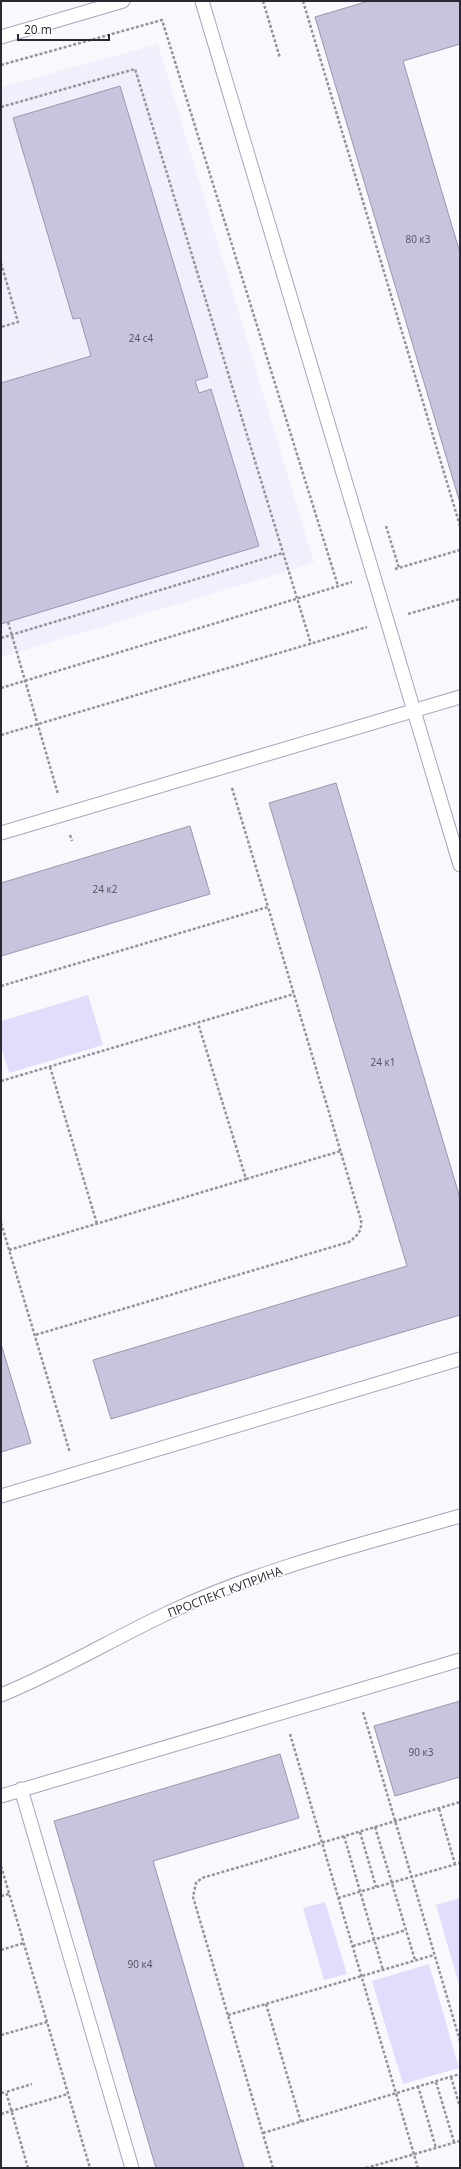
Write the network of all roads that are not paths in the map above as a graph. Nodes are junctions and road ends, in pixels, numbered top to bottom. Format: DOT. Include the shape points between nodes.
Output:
graph roads {
  1 [pos="123,1"];
  2 [pos="202,1"];
  3 [pos="1,37"];
  4 [pos="460,697"];
  5 [pos="414,710"];
  6 [pos="1,834"];
  7 [pos="460,864"];
  8 [pos="460,1360"];
  9 [pos="1,1496"];
  10 [pos="460,1516"];
  11 [pos="460,1660"];
  12 [pos="1,1695"];
  13 [pos="20,1789"];
  14 [pos="1,1796"];
  15 [pos="132,2168"];
  1 -- 3 [label="lane"];
  2 -- 5 [label="lane"];
  4 -- 5 [label="lane"];
  5 -- 6 [label="lane"];
  5 -- 7 [label="lane"];
  8 -- 9 [label="lane"];
  10 -- 12 [label="lane, ПРОСПЕКТ КУПРИНА" via="248,1580 172,1611 36,1681"];
  11 -- 13 [label="lane"];
  13 -- 14 [label="lane"];
  13 -- 15 [label="lane"];
}
